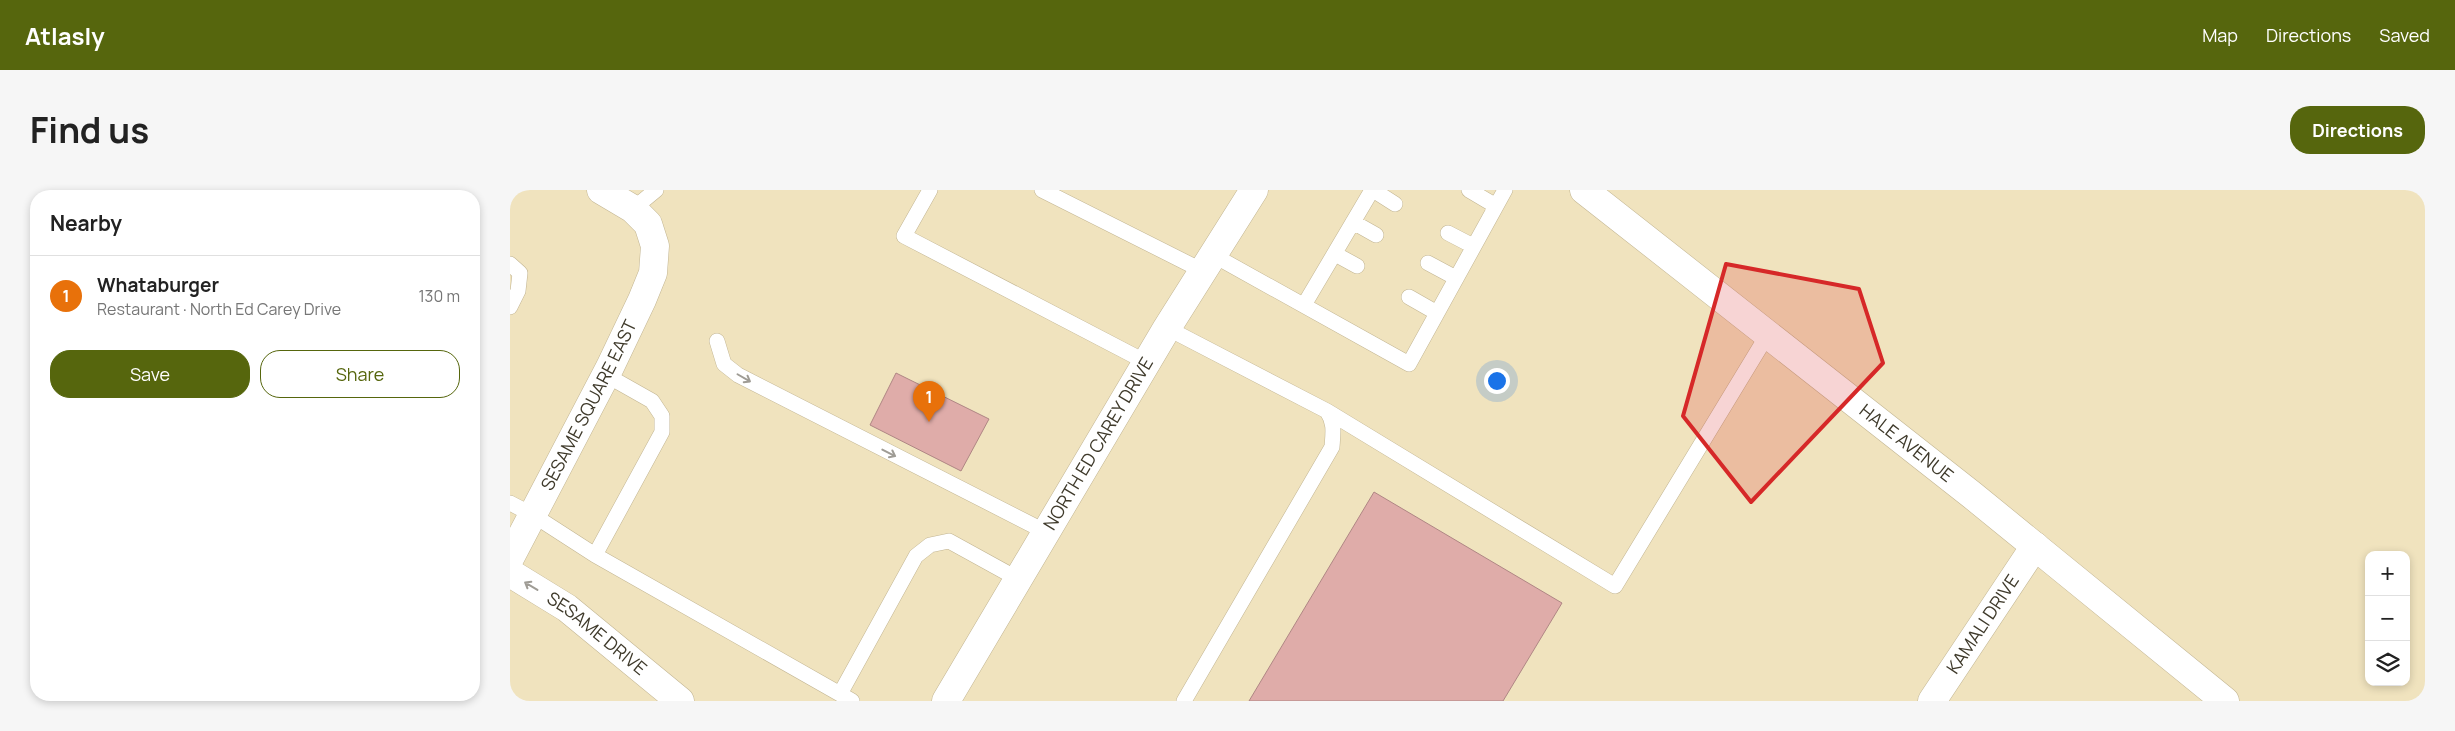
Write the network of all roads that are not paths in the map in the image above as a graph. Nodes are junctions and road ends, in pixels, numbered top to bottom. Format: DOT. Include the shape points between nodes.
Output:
graph roads {
  1 [pos="601,190"];
  2 [pos="656,190"];
  3 [pos="930,190"];
  4 [pos="1042,190"];
  5 [pos="1372,190"];
  6 [pos="1469,190"];
  7 [pos="1505,190"];
  8 [pos="1584,190"];
  9 [pos="1247,192"];
  10 [pos="1395,204"];
  11 [pos="1496,206"];
  12 [pos="633,209"];
  13 [pos="1353,222"];
  14 [pos="1448,232"];
  15 [pos="1376,234"];
  16 [pos="1473,246"];
  17 [pos="1334,254"];
  18 [pos="1208,263"];
  19 [pos="1428,263"];
  20 [pos="510,264"];
  21 [pos="1357,266"];
  22 [pos="1456,278"];
  23 [pos="1409,297"];
  24 [pos="1304,305"];
  25 [pos="510,307"];
  26 [pos="1437,313"];
  27 [pos="1167,328"];
  28 [pos="1768,334"];
  29 [pos="717,341"];
  30 [pos="1146,362"];
  31 [pos="606,375"];
  32 [pos="1328,411"];
  33 [pos="522,509"];
  34 [pos="1046,532"];
  35 [pos="2035,546"];
  36 [pos="594,555"];
  37 [pos="510,558"];
  38 [pos="510,573"];
  39 [pos="1018,579"];
  40 [pos="846,698"];
  41 [pos="680,701"];
  42 [pos="946,701"];
  43 [pos="1184,701"];
  44 [pos="1932,701"];
  45 [pos="2225,701"];
  1 -- 12 [label="street"];
  2 -- 12 [label="lane"];
  3 -- 30 [label="lane" via="904,236"];
  4 -- 18 [label="lane"];
  5 -- 10 [label="lane"];
  5 -- 13 [label="lane"];
  6 -- 11 [label="lane"];
  7 -- 11 [label="lane"];
  8 -- 28 [label="street, HALE AVENUE"];
  9 -- 18 [label="street, NORTH ED CAREY DRIVE"];
  11 -- 16 [label="lane"];
  12 -- 31 [label="street, SESAME SQUARE EAST" via="648,224 655,246 653,273"];
  13 -- 15 [label="lane"];
  13 -- 17 [label="lane"];
  14 -- 16 [label="lane"];
  16 -- 22 [label="lane"];
  17 -- 21 [label="lane"];
  17 -- 24 [label="lane"];
  18 -- 24 [label="lane"];
  18 -- 27 [label="street, NORTH ED CAREY DRIVE"];
  19 -- 22 [label="lane"];
  20 -- 25 [label="lane" via="520,273 518,291"];
  22 -- 26 [label="lane"];
  23 -- 26 [label="lane"];
  24 -- 26 [label="lane" via="1409,364"];
  27 -- 30 [label="street, NORTH ED CAREY DRIVE"];
  27 -- 32 [label="lane"];
  28 -- 32 [label="lane" via="1615,586"];
  28 -- 35 [label="street, HALE AVENUE"];
  29 -- 34 [label="lane, one-way" via="724,364 738,375"];
  30 -- 34 [label="street, NORTH ED CAREY DRIVE"];
  31 -- 33 [label="street, SESAME SQUARE EAST"];
  31 -- 36 [label="lane" via="652,401 662,416 662,432"];
  32 -- 43 [label="lane" via="1333,421 1332,447"];
  33 -- 36 [label="lane"];
  33 -- 37 [label="street, SESAME SQUARE EAST"];
  34 -- 39 [label="street, NORTH ED CAREY DRIVE"];
  35 -- 44 [label="street, KAMALI DRIVE"];
  35 -- 45 [label="street, HALE AVENUE"];
  36 -- 40 [label="lane"];
  41 -- 38 [label="street, SESAME DRIVE, one-way" via="567,608"];
  39 -- 40 [label="lane" via="949,541 930,545 916,556"];
  39 -- 42 [label="street, NORTH ED CAREY DRIVE"];
}
